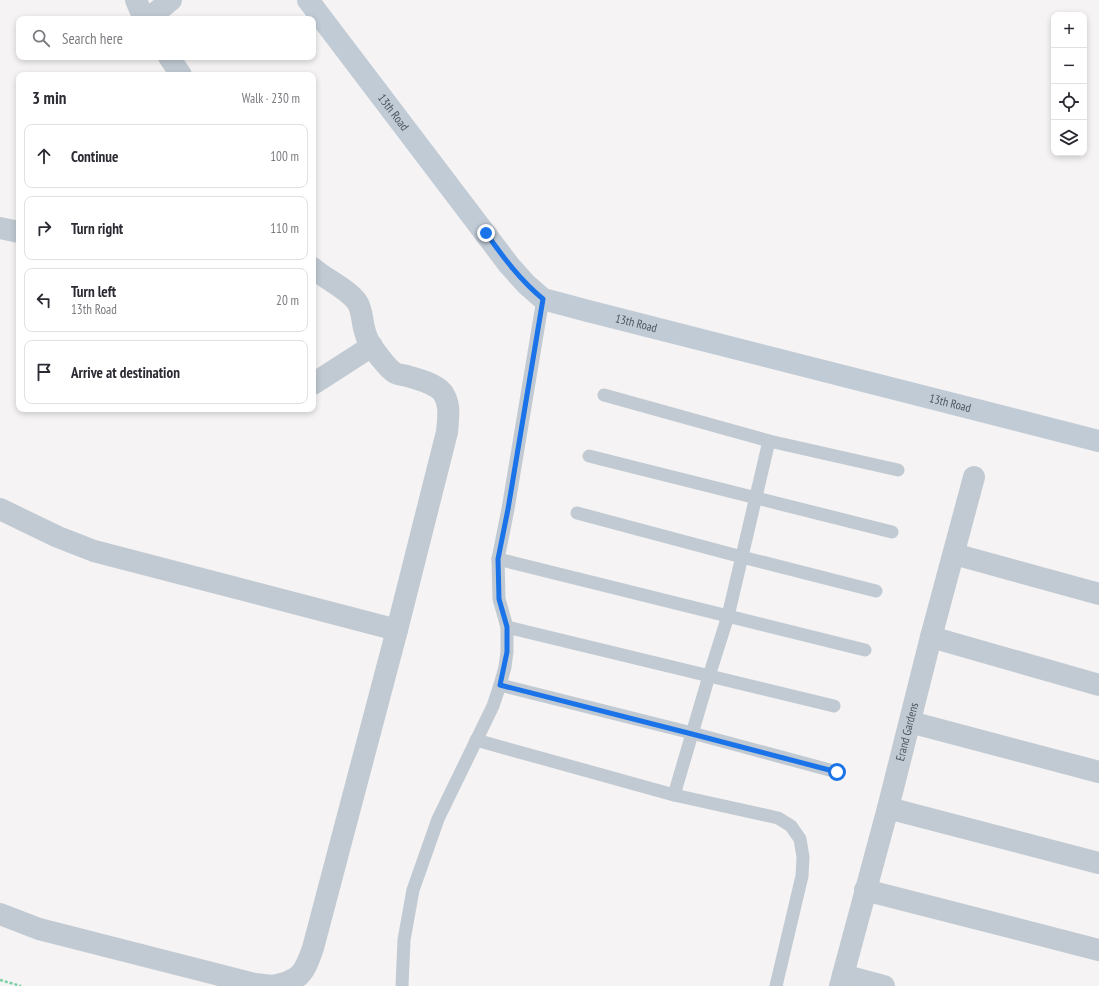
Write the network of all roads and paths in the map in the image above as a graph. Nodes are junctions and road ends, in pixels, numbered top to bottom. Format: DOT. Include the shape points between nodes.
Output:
graph roads {
  1 [pos="136,0"];
  2 [pos="171,0"];
  3 [pos="308,0"];
  4 [pos="143,16"];
  5 [pos="152,16"];
  6 [pos="171,60"];
  7 [pos="180,72"];
  8 [pos="0,228"];
  9 [pos="16,231"];
  10 [pos="316,271"];
  11 [pos="543,299"];
  12 [pos="372,346"];
  13 [pos="316,382"];
  14 [pos="604,395"];
  15 [pos="769,441"];
  16 [pos="1099,441"];
  17 [pos="589,456"];
  18 [pos="898,470"];
  19 [pos="974,477"];
  20 [pos="755,498"];
  21 [pos="0,510"];
  22 [pos="577,513"];
  23 [pos="892,532"];
  24 [pos="954,554"];
  25 [pos="742,557"];
  26 [pos="498,559"];
  27 [pos="876,591"];
  28 [pos="1099,594"];
  29 [pos="728,616"];
  30 [pos="507,627"];
  31 [pos="397,630"];
  32 [pos="931,637"];
  33 [pos="865,650"];
  34 [pos="709,676"];
  35 [pos="500,685"];
  36 [pos="1099,685"];
  37 [pos="834,706"];
  38 [pos="910,722"];
  39 [pos="692,734"];
  40 [pos="476,740"];
  41 [pos="837,772"];
  42 [pos="1099,772"];
  43 [pos="674,795"];
  44 [pos="888,808"];
  45 [pos="1099,863"];
  46 [pos="865,890"];
  47 [pos="0,914"];
  48 [pos="1099,950"];
  49 [pos="0,980"];
  50 [pos="841,980"];
  51 [pos="21,986"];
  52 [pos="272,986"];
  53 [pos="402,986"];
  54 [pos="776,986"];
  55 [pos="884,986"];
  1 -- 4 [label="street"];
  2 -- 5 [label="street"];
  3 -- 11 [label="street, 13th Road" via="510,265"];
  6 -- 7 [label="street"];
  8 -- 9 [label="street"];
  10 -- 12 [label="street" via="356,301"];
  11 -- 16 [label="street, 13th Road"];
  11 -- 26 [label="lane"];
  12 -- 13 [label="street"];
  12 -- 31 [label="street" via="396,373 436,387 447,401 448,411 447,432"];
  14 -- 15 [label="lane"];
  15 -- 18 [label="lane"];
  15 -- 20 [label="lane"];
  17 -- 20 [label="lane"];
  19 -- 24 [label="street, Erand Gardens"];
  20 -- 23 [label="lane"];
  20 -- 25 [label="lane"];
  21 -- 31 [label="street" via="94,551"];
  22 -- 25 [label="lane"];
  24 -- 28 [label="street"];
  24 -- 32 [label="street, Erand Gardens"];
  25 -- 27 [label="lane"];
  25 -- 29 [label="lane"];
  26 -- 29 [label="lane"];
  26 -- 30 [label="lane" via="499,599"];
  29 -- 33 [label="lane"];
  29 -- 34 [label="lane"];
  30 -- 34 [label="lane"];
  30 -- 35 [label="lane" via="507,652"];
  31 -- 52 [label="street" via="313,948 307,965 296,979"];
  32 -- 36 [label="street"];
  32 -- 38 [label="street, Erand Gardens"];
  34 -- 37 [label="lane"];
  34 -- 39 [label="lane"];
  35 -- 39 [label="lane"];
  35 -- 40 [label="lane"];
  38 -- 42 [label="street"];
  38 -- 44 [label="street, Erand Gardens"];
  39 -- 41 [label="lane"];
  39 -- 43 [label="lane"];
  40 -- 43 [label="lane"];
  40 -- 53 [label="lane" via="438,819 413,890 404,940"];
  43 -- 54 [label="lane" via="778,818 792,826 800,839 803,857 802,876"];
  44 -- 45 [label="street"];
  44 -- 46 [label="street, Erand Gardens"];
  46 -- 48 [label="street"];
  46 -- 50 [label="street, Erand Gardens"];
  47 -- 52 [label="street" via="40,929"];
  49 -- 51 [label="path"];
  50 -- 55 [label="street"];
}
